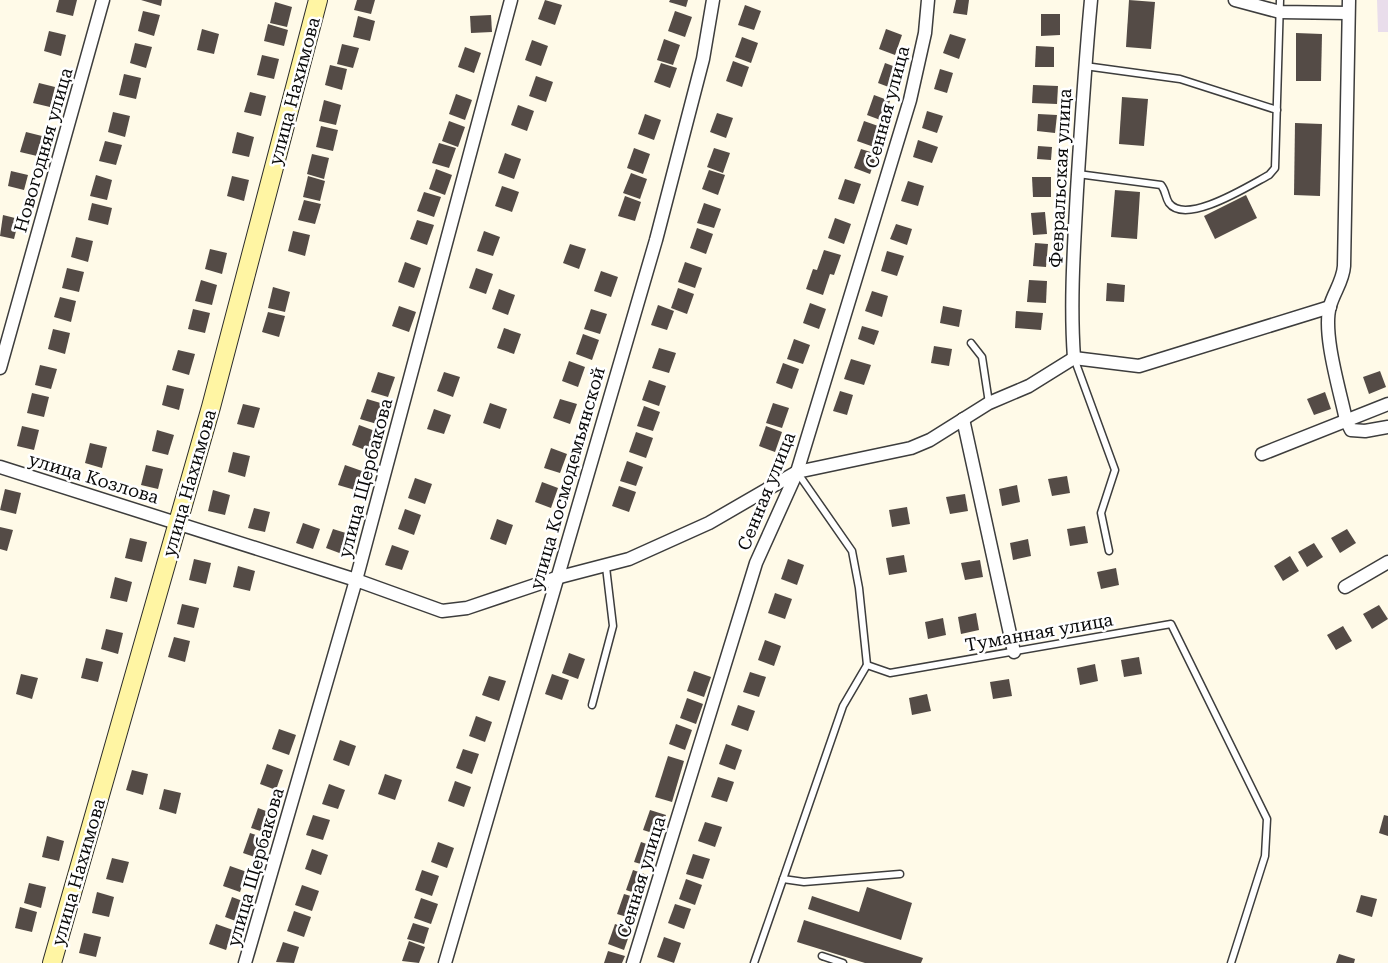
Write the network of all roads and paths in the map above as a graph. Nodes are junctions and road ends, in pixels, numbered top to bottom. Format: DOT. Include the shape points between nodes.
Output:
graph roads {
  1 [pos="103,0"];
  2 [pos="318,0"];
  3 [pos="511,0"];
  4 [pos="713,0"];
  5 [pos="928,0"];
  6 [pos="1091,0"];
  7 [pos="1235,0"];
  8 [pos="1280,6"];
  9 [pos="1348,6"];
  10 [pos="1084,65"];
  11 [pos="1277,110"];
  12 [pos="1078,174"];
  13 [pos="1330,307"];
  14 [pos="971,343"];
  15 [pos="1074,358"];
  16 [pos="0,368"];
  17 [pos="989,403"];
  18 [pos="1388,404"];
  19 [pos="963,419"];
  20 [pos="1346,420"];
  21 [pos="1388,427"];
  22 [pos="1262,454"];
  23 [pos="0,467"];
  24 [pos="797,472"];
  25 [pos="177,523"];
  26 [pos="1109,551"];
  27 [pos="1388,562"];
  28 [pos="606,567"];
  29 [pos="556,578"];
  30 [pos="356,580"];
  31 [pos="1345,587"];
  32 [pos="1014,652"];
  33 [pos="866,665"];
  34 [pos="592,705"];
  35 [pos="900,874"];
  36 [pos="783,879"];
  37 [pos="822,956"];
  38 [pos="52,963"];
  39 [pos="245,963"];
  40 [pos="445,963"];
  41 [pos="633,963"];
  42 [pos="754,963"];
  43 [pos="843,963"];
  44 [pos="1231,963"];
  1 -- 16 [label="street, Новогодняя улица"];
  2 -- 25 [label="main road, улица Нахимова"];
  3 -- 30 [label="street, улица Щербакова"];
  4 -- 29 [label="street, улица Космодемьянской" via="703,59 656,240"];
  5 -- 24 [label="street, Сенная улица" via="910,100"];
  6 -- 10 [label="street, Февральская улица"];
  7 -- 8 [label="street"];
  8 -- 9 [label="street"];
  8 -- 11 [label="lane"];
  9 -- 13 [label="street" via="1344,266"];
  10 -- 11 [label="lane" via="1180,79"];
  10 -- 12 [label="street, Февральская улица"];
  11 -- 12 [label="lane" via="1275,168 1270,175 1199,210 1177,208 1169,203 1161,186"];
  12 -- 15 [label="street, Февральская улица" via="1072,301"];
  13 -- 15 [label="street" via="1139,366"];
  13 -- 20 [label="street" via="1330,342"];
  14 -- 17 [label="lane" via="984,364"];
  15 -- 17 [label="street, улица Козлова" via="1029,386"];
  15 -- 26 [label="lane" via="1115,470 1101,513"];
  17 -- 19 [label="street, улица Козлова"];
  18 -- 20 [label="street"];
  19 -- 24 [label="street, улица Козлова" via="951,429 911,448"];
  19 -- 32 [label="street"];
  20 -- 21 [label="street" via="1351,430 1356,432"];
  20 -- 22 [label="street"];
  23 -- 25 [label="street, улица Козлова"];
  24 -- 28 [label="street, улица Козлова" via="709,523"];
  24 -- 33 [label="lane" via="852,551"];
  24 -- 41 [label="street, Сенная улица" via="756,563"];
  25 -- 30 [label="street, улица Козлова"];
  25 -- 38 [label="main road, улица Нахимова"];
  27 -- 31 [label="street"];
  28 -- 29 [label="street, улица Козлова"];
  28 -- 34 [label="lane" via="614,626"];
  29 -- 30 [label="street, улица Козлова" via="467,608 442,612"];
  29 -- 40 [label="street, улица Космодемьянской"];
  30 -- 39 [label="street, улица Щербакова"];
  32 -- 33 [label="lane, Туманная улица" via="890,673"];
  32 -- 44 [label="lane, Туманная улица" via="1171,624 1267,819 1265,856"];
  33 -- 36 [label="lane" via="843,706"];
  35 -- 36 [label="lane" via="804,882"];
  36 -- 42 [label="lane"];
  37 -- 43 [label="lane"];
}
